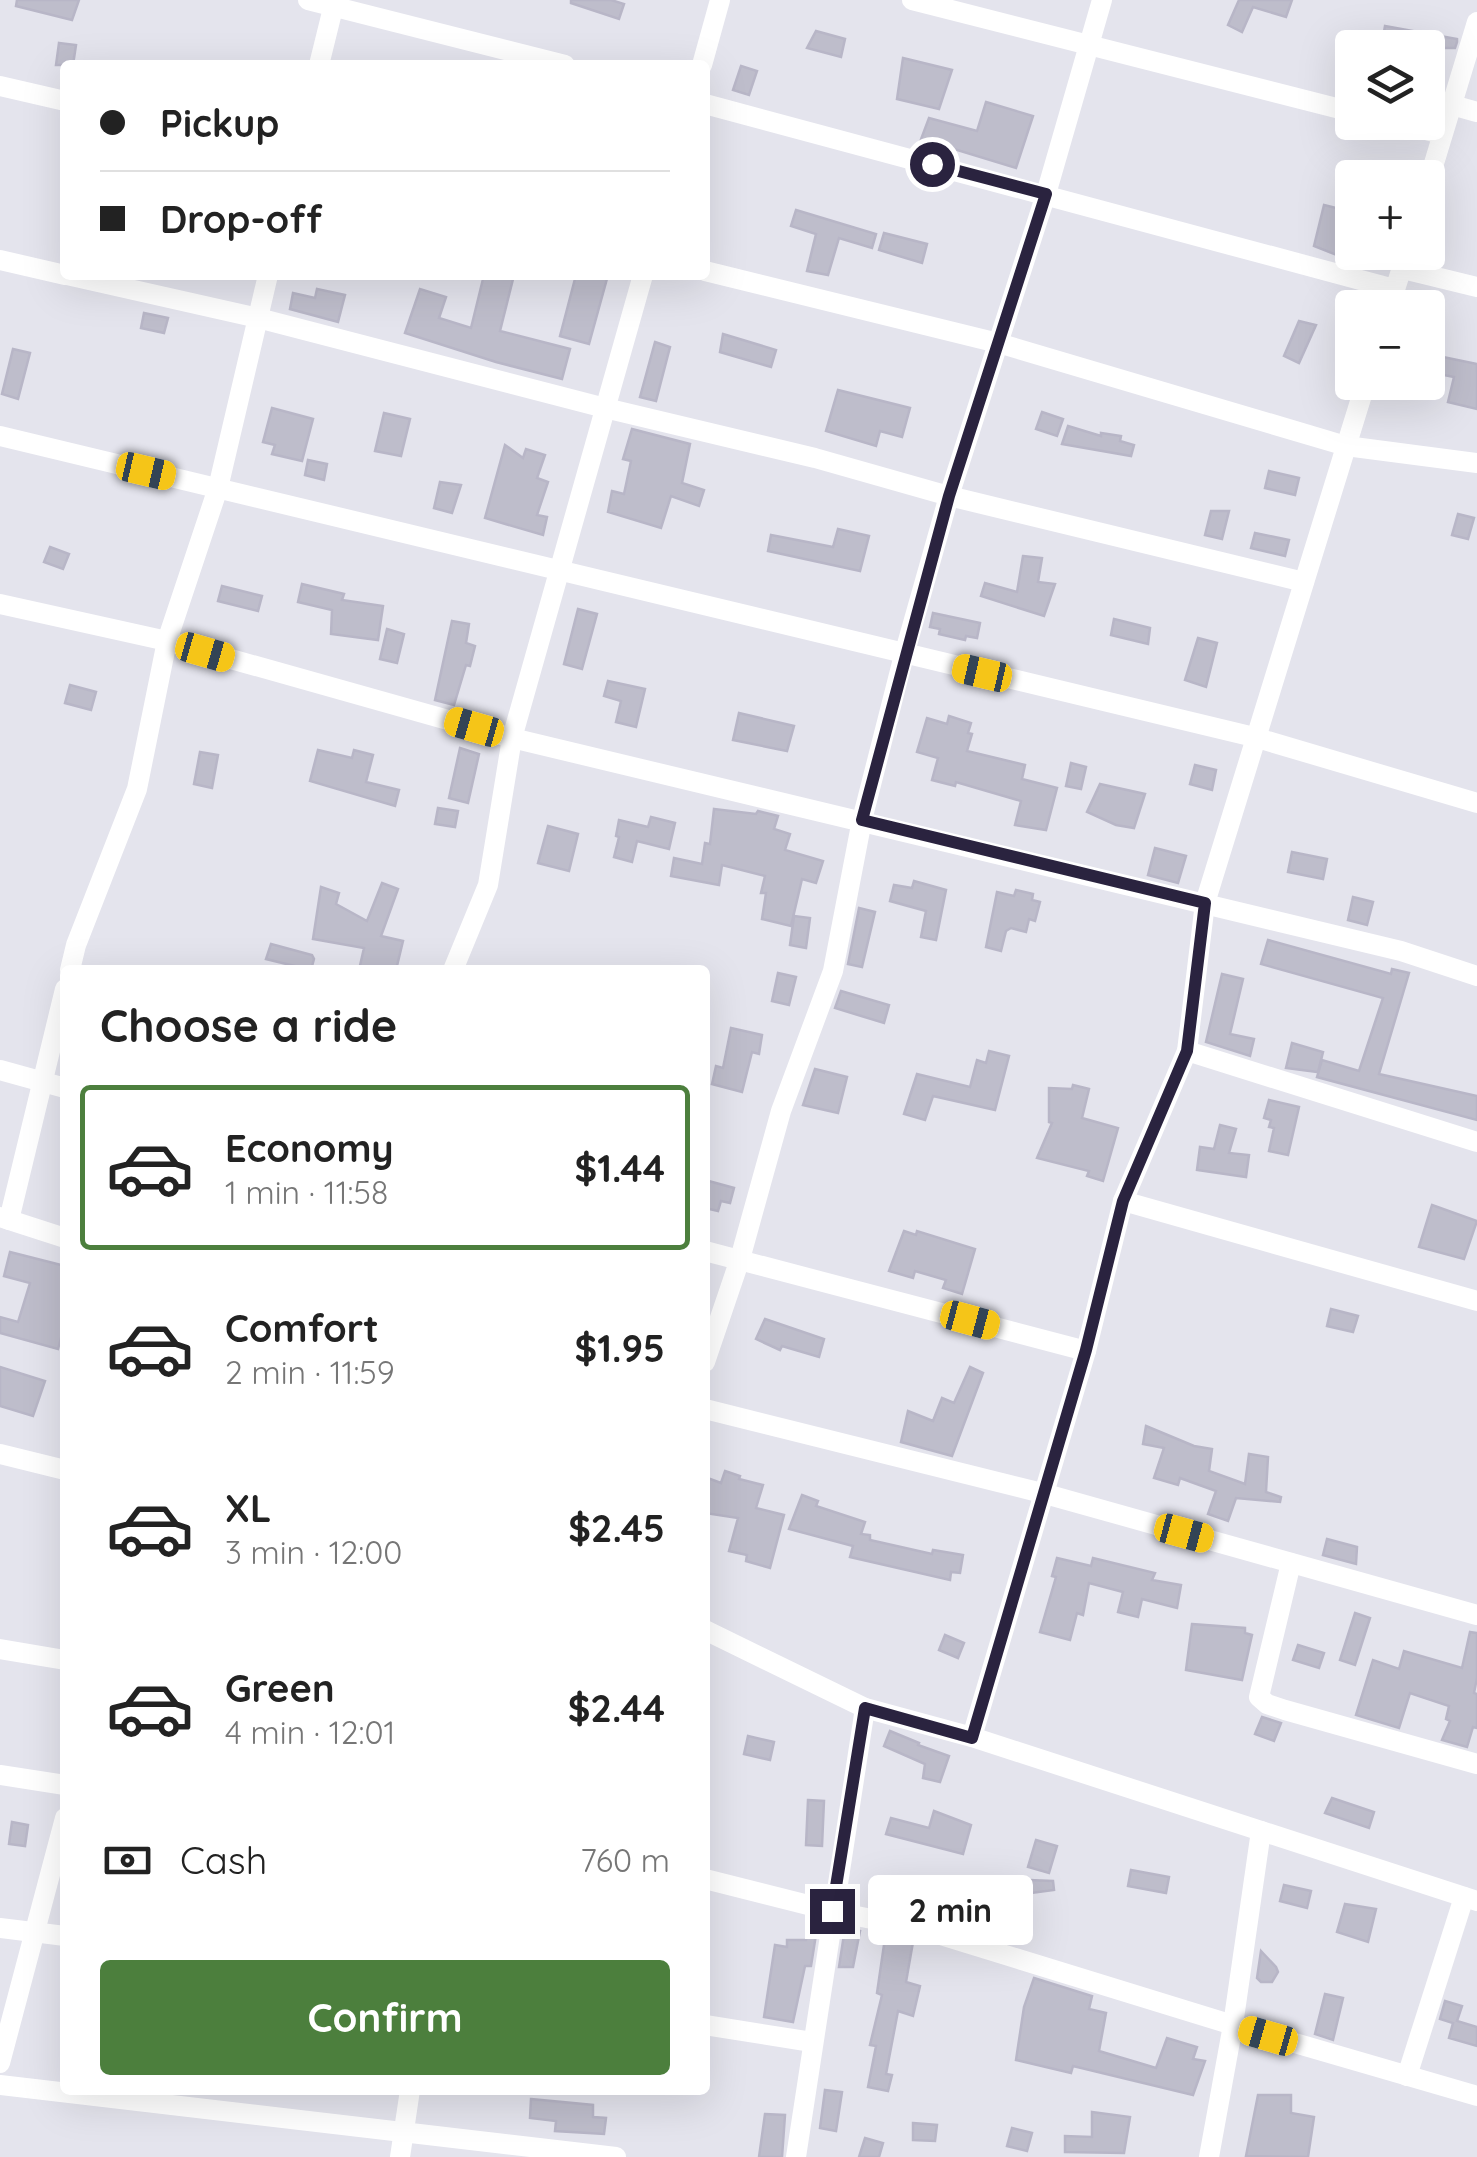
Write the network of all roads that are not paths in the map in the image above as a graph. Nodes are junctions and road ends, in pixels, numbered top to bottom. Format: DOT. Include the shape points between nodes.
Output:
graph roads {
  1 [pos="308,0"];
  2 [pos="720,0"];
  3 [pos="912,0"];
  4 [pos="1102,0"];
  5 [pos="334,3"];
  6 [pos="1477,22"];
  7 [pos="1086,46"];
  8 [pos="320,60"];
  9 [pos="546,60"];
  10 [pos="703,60"];
  11 [pos="0,86"];
  12 [pos="60,100"];
  13 [pos="710,105"];
  14 [pos="1452,105"];
  15 [pos="1335,108"];
  16 [pos="1477,112"];
  17 [pos="1445,125"];
  18 [pos="1046,194"];
  19 [pos="0,260"];
  20 [pos="1430,270"];
  21 [pos="710,272"];
  22 [pos="60,274"];
  23 [pos="88,280"];
  24 [pos="267,280"];
  25 [pos="641,280"];
  26 [pos="1477,287"];
  27 [pos="1365,290"];
  28 [pos="258,318"];
  29 [pos="998,343"];
  30 [pos="1360,400"];
  31 [pos="605,408"];
  32 [pos="0,436"];
  33 [pos="1346,446"];
  34 [pos="1477,464"];
  35 [pos="218,488"];
  36 [pos="949,496"];
  37 [pos="560,572"];
  38 [pos="1304,582"];
  39 [pos="0,604"];
  40 [pos="167,641"];
  41 [pos="904,655"];
  42 [pos="1254,737"];
  43 [pos="512,738"];
  44 [pos="1477,804"];
  45 [pos="862,820"];
  46 [pos="1205,903"];
  47 [pos="71,965"];
  48 [pos="455,965"];
  49 [pos="1477,976"];
  50 [pos="60,1010"];
  51 [pos="1187,1051"];
  52 [pos="0,1070"];
  53 [pos="43,1082"];
  54 [pos="60,1087"];
  55 [pos="1477,1142"];
  56 [pos="1123,1201"];
  57 [pos="4,1218"];
  58 [pos="60,1236"];
  59 [pos="710,1251"];
  60 [pos="740,1259"];
  61 [pos="1477,1301"];
  62 [pos="710,1347"];
  63 [pos="1086,1350"];
  64 [pos="710,1410"];
  65 [pos="0,1454"];
  66 [pos="60,1469"];
  67 [pos="1042,1493"];
  68 [pos="1291,1563"];
  69 [pos="1477,1614"];
  70 [pos="710,1632"];
  71 [pos="0,1650"];
  72 [pos="60,1659"];
  73 [pos="865,1708"];
  74 [pos="972,1738"];
  75 [pos="1477,1764"];
  76 [pos="0,1775"];
  77 [pos="60,1784"];
  78 [pos="1261,1832"];
  79 [pos="60,1838"];
  80 [pos="710,1881"];
  81 [pos="1470,1900"];
  82 [pos="832,1911"];
  83 [pos="0,1928"];
  84 [pos="36,1933"];
  85 [pos="60,1935"];
  86 [pos="710,2026"];
  87 [pos="1233,2026"];
  88 [pos="812,2042"];
  89 [pos="0,2063"];
  90 [pos="1407,2076"];
  91 [pos="0,2084"];
  92 [pos="60,2091"];
  93 [pos="91,2095"];
  94 [pos="409,2095"];
  95 [pos="1477,2096"];
  96 [pos="404,2133"];
  97 [pos="400,2157"];
  98 [pos="616,2157"];
  99 [pos="796,2157"];
  100 [pos="1209,2157"];
  1 -- 5 [label="street"];
  2 -- 10 [label="street"];
  3 -- 7 [label="street"];
  4 -- 7 [label="street"];
  5 -- 8 [label="street"];
  5 -- 9 [label="street"];
  6 -- 14 [label="street"];
  7 -- 15 [label="street"];
  7 -- 18 [label="street"];
  11 -- 12 [label="street"];
  13 -- 18 [label="street"];
  14 -- 16 [label="street"];
  14 -- 17 [label="street"];
  18 -- 27 [label="street"];
  18 -- 29 [label="street"];
  19 -- 22 [label="street"];
  20 -- 26 [label="street"];
  21 -- 29 [label="street"];
  23 -- 28 [label="street"];
  24 -- 28 [label="street"];
  25 -- 31 [label="street"];
  28 -- 31 [label="street"];
  28 -- 35 [label="street"];
  29 -- 33 [label="street"];
  29 -- 36 [label="street"];
  30 -- 33 [label="street"];
  31 -- 36 [label="street"];
  31 -- 37 [label="street"];
  32 -- 35 [label="street"];
  33 -- 34 [label="street"];
  33 -- 38 [label="street"];
  35 -- 37 [label="street"];
  35 -- 40 [label="street"];
  36 -- 38 [label="street"];
  36 -- 41 [label="street"];
  37 -- 41 [label="street"];
  37 -- 43 [label="street"];
  38 -- 42 [label="street"];
  39 -- 40 [label="street"];
  40 -- 43 [label="street"];
  40 -- 47 [label="street" via="137,789"];
  41 -- 42 [label="street"];
  41 -- 45 [label="street"];
  42 -- 44 [label="street"];
  42 -- 46 [label="street"];
  43 -- 45 [label="street"];
  43 -- 48 [label="street" via="488,885"];
  45 -- 46 [label="street"];
  45 -- 60 [label="street" via="833,970 781,1111"];
  46 -- 49 [label="street" via="1401,950"];
  46 -- 51 [label="street"];
  50 -- 53 [label="street"];
  51 -- 55 [label="street"];
  51 -- 56 [label="street"];
  52 -- 53 [label="street"];
  53 -- 54 [label="street"];
  53 -- 57 [label="street"];
  56 -- 61 [label="street"];
  56 -- 63 [label="street"];
  57 -- 58 [label="street"];
  59 -- 60 [label="street"];
  60 -- 62 [label="street"];
  60 -- 63 [label="street"];
  63 -- 67 [label="street"];
  64 -- 67 [label="street"];
  65 -- 66 [label="street"];
  67 -- 68 [label="street"];
  67 -- 74 [label="street"];
  68 -- 69 [label="street"];
  68 -- 75 [label="street" via="1259,1697"];
  70 -- 73 [label="street"];
  71 -- 72 [label="street"];
  73 -- 74 [label="street"];
  73 -- 82 [label="street"];
  74 -- 78 [label="street"];
  76 -- 77 [label="street"];
  78 -- 81 [label="street"];
  78 -- 87 [label="street"];
  79 -- 84 [label="street"];
  80 -- 82 [label="street"];
  81 -- 90 [label="street"];
  82 -- 87 [label="street" via="921,1929"];
  82 -- 88 [label="street"];
  83 -- 84 [label="street"];
  84 -- 85 [label="street"];
  84 -- 89 [label="street"];
  86 -- 88 [label="street"];
  87 -- 90 [label="street"];
  87 -- 100 [label="street"];
  88 -- 99 [label="street"];
  90 -- 95 [label="street"];
  91 -- 92 [label="street"];
  93 -- 96 [label="street"];
  94 -- 96 [label="street"];
  96 -- 97 [label="street"];
  96 -- 98 [label="street"];
}
